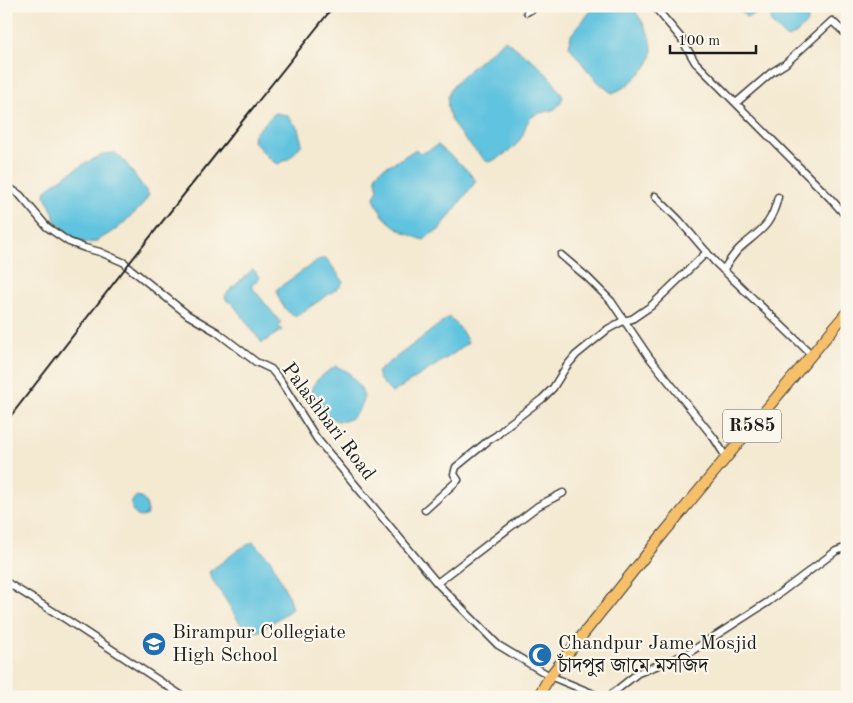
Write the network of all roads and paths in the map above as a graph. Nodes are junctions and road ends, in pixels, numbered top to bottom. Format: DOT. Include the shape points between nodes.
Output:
graph roads {
  1 [pos="537,6"];
  2 [pos="654,6"];
  3 [pos="527,12"];
  4 [pos="847,35"];
  5 [pos="736,103"];
  6 [pos="6,187"];
  7 [pos="655,196"];
  8 [pos="778,197"];
  9 [pos="847,217"];
  10 [pos="707,252"];
  11 [pos="560,255"];
  12 [pos="724,270"];
  13 [pos="847,312"];
  14 [pos="624,321"];
  15 [pos="811,354"];
  16 [pos="726,457"];
  17 [pos="563,493"];
  18 [pos="426,510"];
  19 [pos="847,547"];
  20 [pos="6,582"];
  21 [pos="437,583"];
  22 [pos="550,676"];
  23 [pos="184,697"];
  24 [pos="538,697"];
  25 [pos="601,697"];
  26 [pos="608,697"];
  1 -- 3 [label="street"];
  2 -- 5 [label="street" via="681,38 695,62"];
  4 -- 5 [label="street" via="832,21"];
  5 -- 9 [label="street"];
  6 -- 21 [label="street, Palashbari Road" via="20,195 47,227 68,242 124,263 188,315 271,369 317,439"];
  7 -- 10 [label="street"];
  8 -- 12 [label="street" via="774,214 766,227 740,248"];
  10 -- 12 [label="street"];
  10 -- 14 [label="street" via="651,306"];
  11 -- 14 [label="street" via="600,289"];
  12 -- 15 [label="street"];
  13 -- 15 [label="main road, R585"];
  14 -- 16 [label="street"];
  14 -- 18 [label="street" via="576,354 542,399 456,467 454,474 458,480"];
  15 -- 16 [label="main road, R585"];
  16 -- 22 [label="main road, R585"];
  17 -- 21 [label="street" via="538,506"];
  19 -- 26 [label="street" via="836,551 768,602 687,654 638,673"];
  20 -- 23 [label="street"];
  21 -- 22 [label="street, Palashbari Road" via="498,645"];
  22 -- 24 [label="main road, R585"];
  22 -- 25 [label="street, Palashbari Road"];
}
